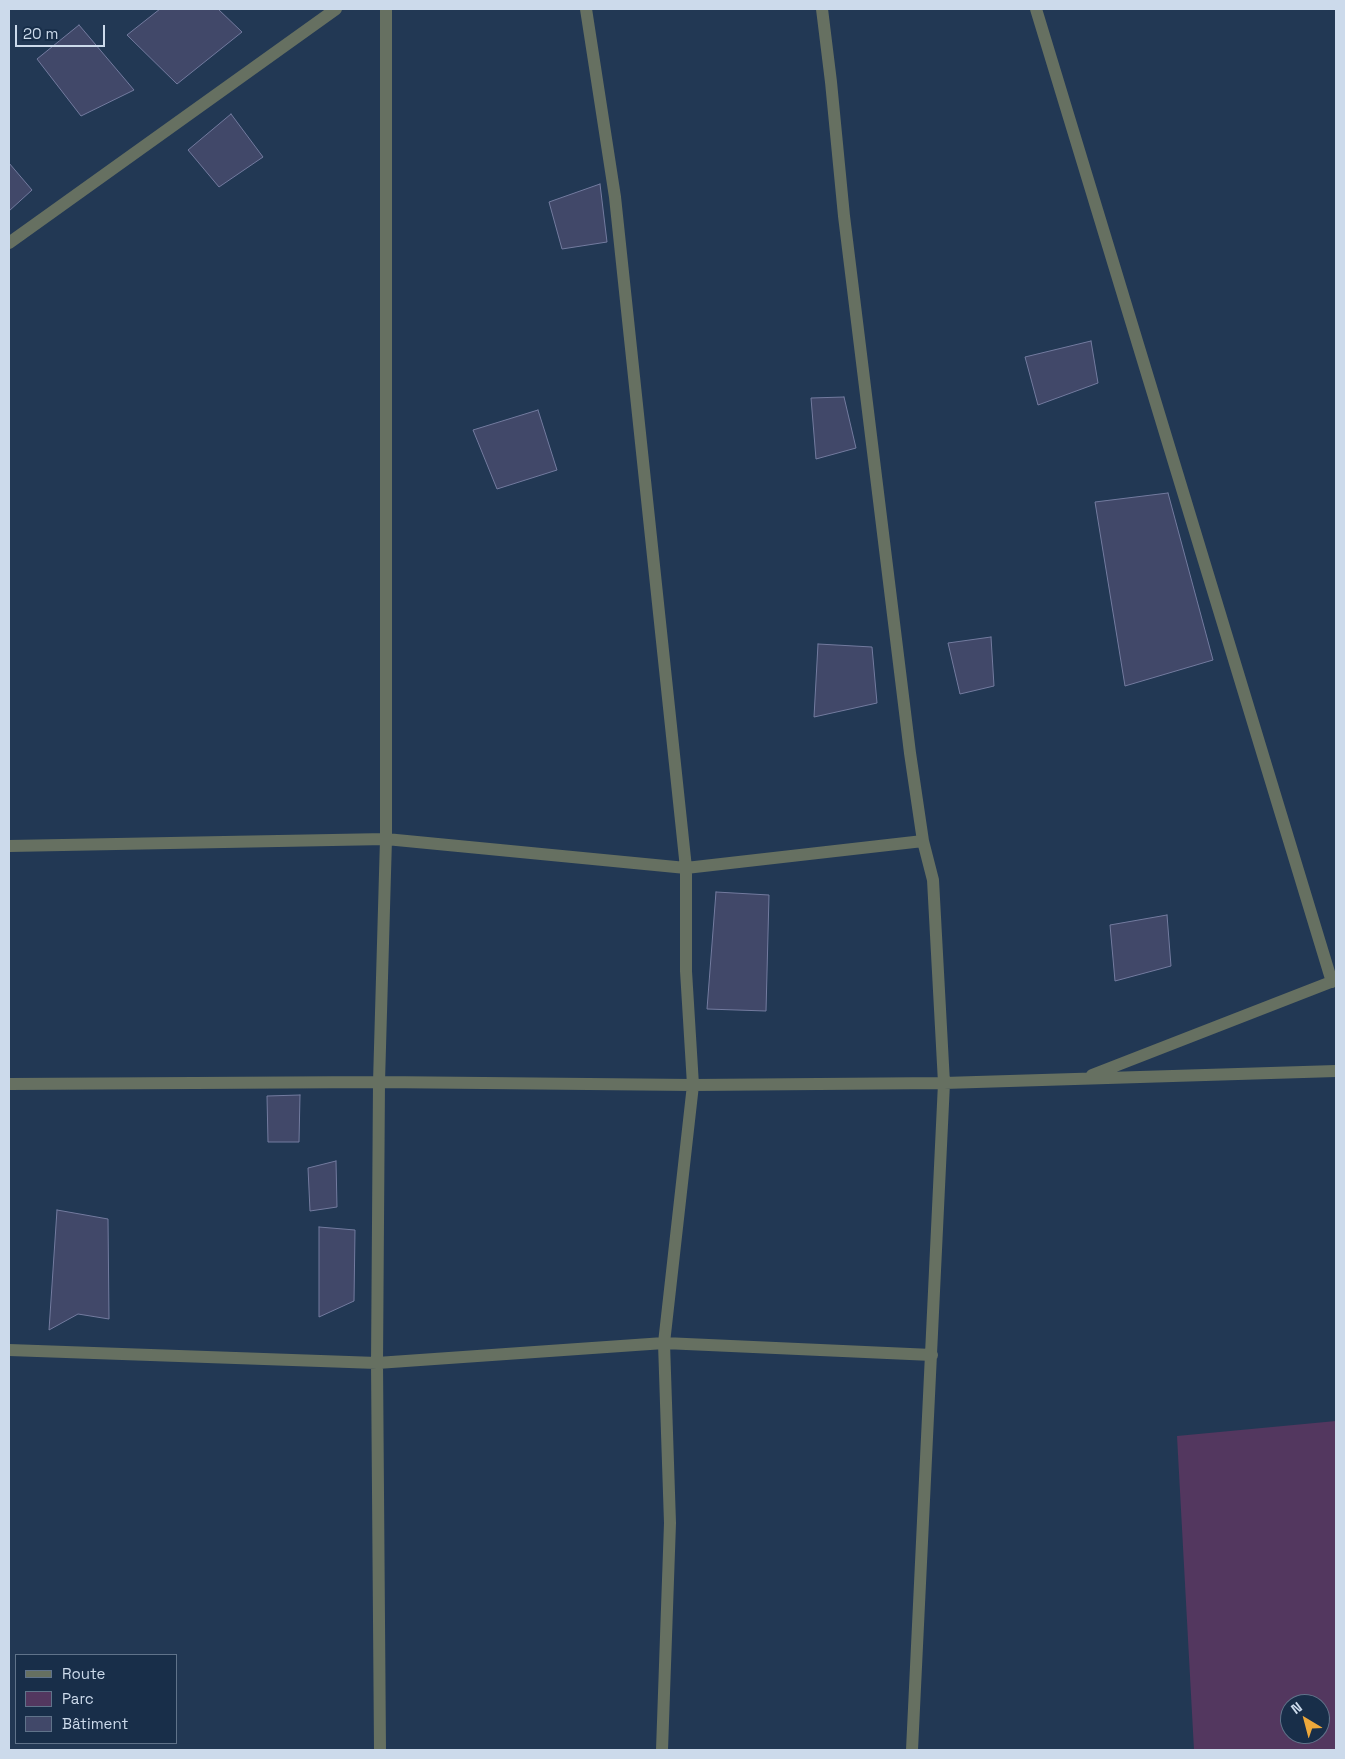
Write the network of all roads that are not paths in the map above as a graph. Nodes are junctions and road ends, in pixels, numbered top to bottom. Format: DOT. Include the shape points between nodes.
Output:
graph roads {
  1 [pos="336,9"];
  2 [pos="386,9"];
  3 [pos="586,9"];
  4 [pos="822,9"];
  5 [pos="1036,9"];
  6 [pos="9,243"];
  7 [pos="386,839"];
  8 [pos="923,841"];
  9 [pos="9,846"];
  10 [pos="686,868"];
  11 [pos="1334,981"];
  12 [pos="1336,1071"];
  13 [pos="1083,1079"];
  14 [pos="379,1082"];
  15 [pos="944,1083"];
  16 [pos="9,1084"];
  17 [pos="693,1085"];
  18 [pos="664,1343"];
  19 [pos="9,1350"];
  20 [pos="932,1355"];
  21 [pos="378,1363"];
  22 [pos="380,1750"];
  23 [pos="662,1750"];
  24 [pos="912,1750"];
  1 -- 6 [label="street"];
  2 -- 7 [label="street"];
  3 -- 10 [label="street" via="615,197"];
  4 -- 8 [label="street" via="844,216"];
  5 -- 11 [label="street"];
  7 -- 9 [label="street"];
  7 -- 10 [label="street"];
  7 -- 14 [label="street"];
  8 -- 10 [label="street"];
  8 -- 15 [label="street" via="933,880"];
  10 -- 17 [label="street" via="686,971"];
  11 -- 13 [label="street"];
  12 -- 13 [label="street"];
  13 -- 15 [label="street"];
  14 -- 16 [label="street"];
  14 -- 17 [label="street"];
  14 -- 21 [label="street"];
  15 -- 17 [label="street"];
  15 -- 20 [label="street"];
  17 -- 18 [label="street"];
  18 -- 20 [label="street"];
  18 -- 21 [label="street"];
  18 -- 23 [label="street" via="670,1524"];
  19 -- 21 [label="street"];
  20 -- 24 [label="street"];
  21 -- 22 [label="street"];
}
